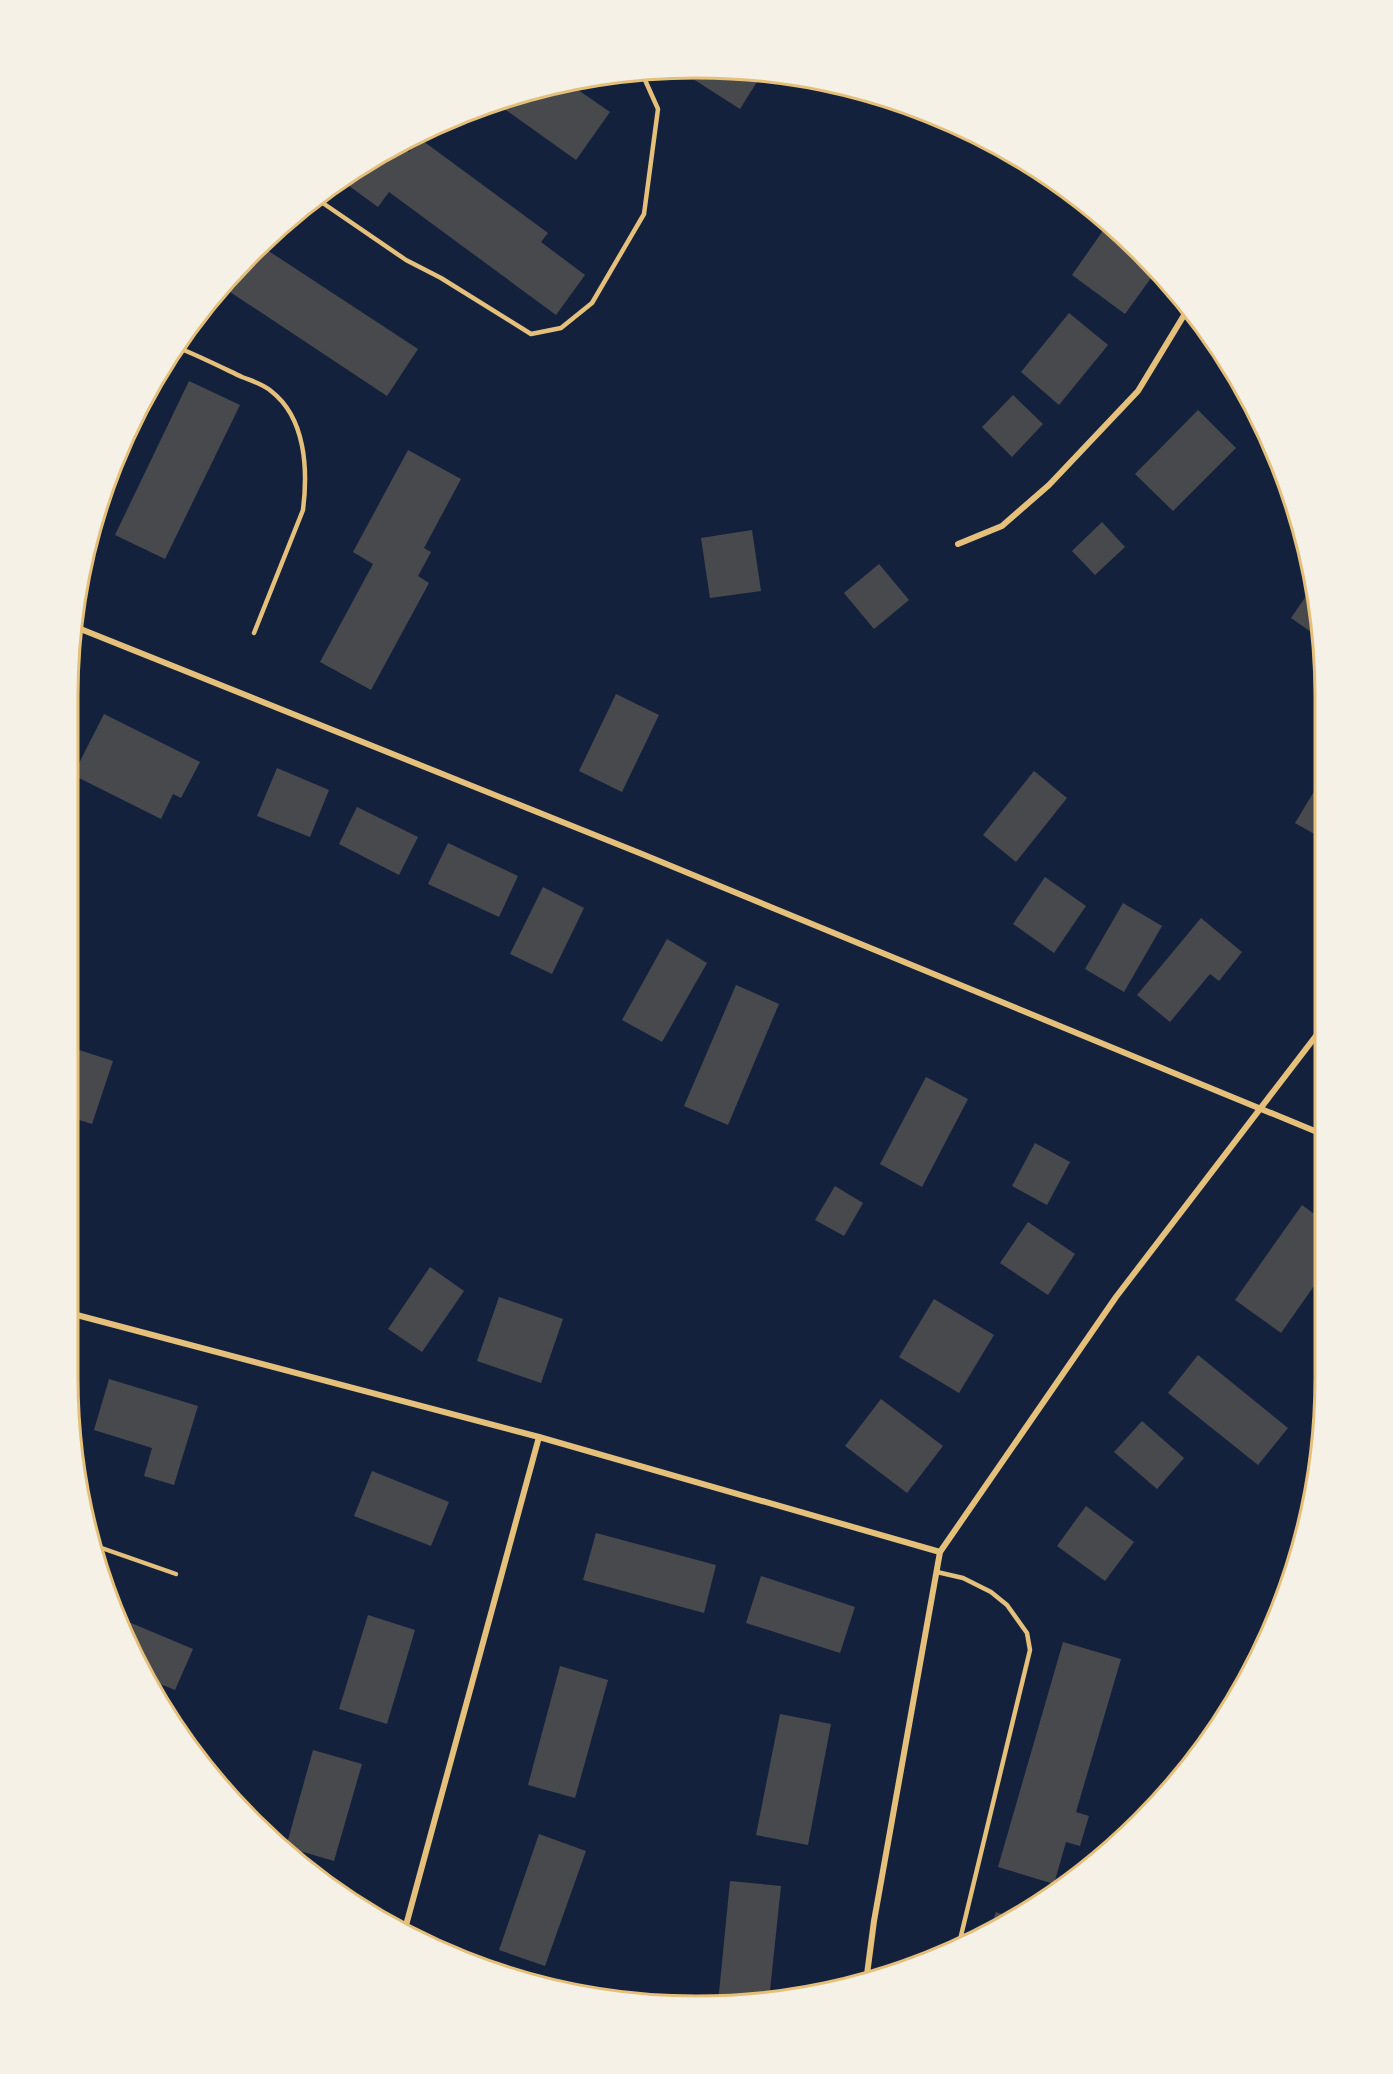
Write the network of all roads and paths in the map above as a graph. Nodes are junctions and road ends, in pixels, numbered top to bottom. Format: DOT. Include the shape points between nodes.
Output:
graph roads {
  1 [pos="645,80"];
  2 [pos="323,204"];
  3 [pos="1184,316"];
  4 [pos="184,350"];
  5 [pos="958,544"];
  6 [pos="82,629"];
  7 [pos="255,633"];
  8 [pos="1315,1037"];
  9 [pos="1262,1108"];
  10 [pos="1315,1131"];
  11 [pos="78,1315"];
  12 [pos="539,1437"];
  13 [pos="102,1548"];
  14 [pos="940,1552"];
  15 [pos="937,1572"];
  16 [pos="176,1574"];
  17 [pos="407,1923"];
  18 [pos="961,1936"];
  19 [pos="867,1972"];
  1 -- 2 [label="lane" via="658,109 644,214 592,303 561,328 531,334 405,260"];
  3 -- 5 [label="street" via="1138,391 1049,485 1002,526"];
  4 -- 7 [label="lane" via="270,390 284,403 296,424 304,453 303,510"];
  6 -- 9 [label="street"];
  8 -- 9 [label="street"];
  9 -- 10 [label="street"];
  9 -- 14 [label="street" via="1116,1297"];
  11 -- 12 [label="street"];
  12 -- 14 [label="street"];
  12 -- 17 [label="street"];
  13 -- 16 [label="lane"];
  14 -- 15 [label="street"];
  15 -- 18 [label="lane" via="963,1578 1007,1605 1027,1633 1030,1650"];
  15 -- 19 [label="street"];
}
